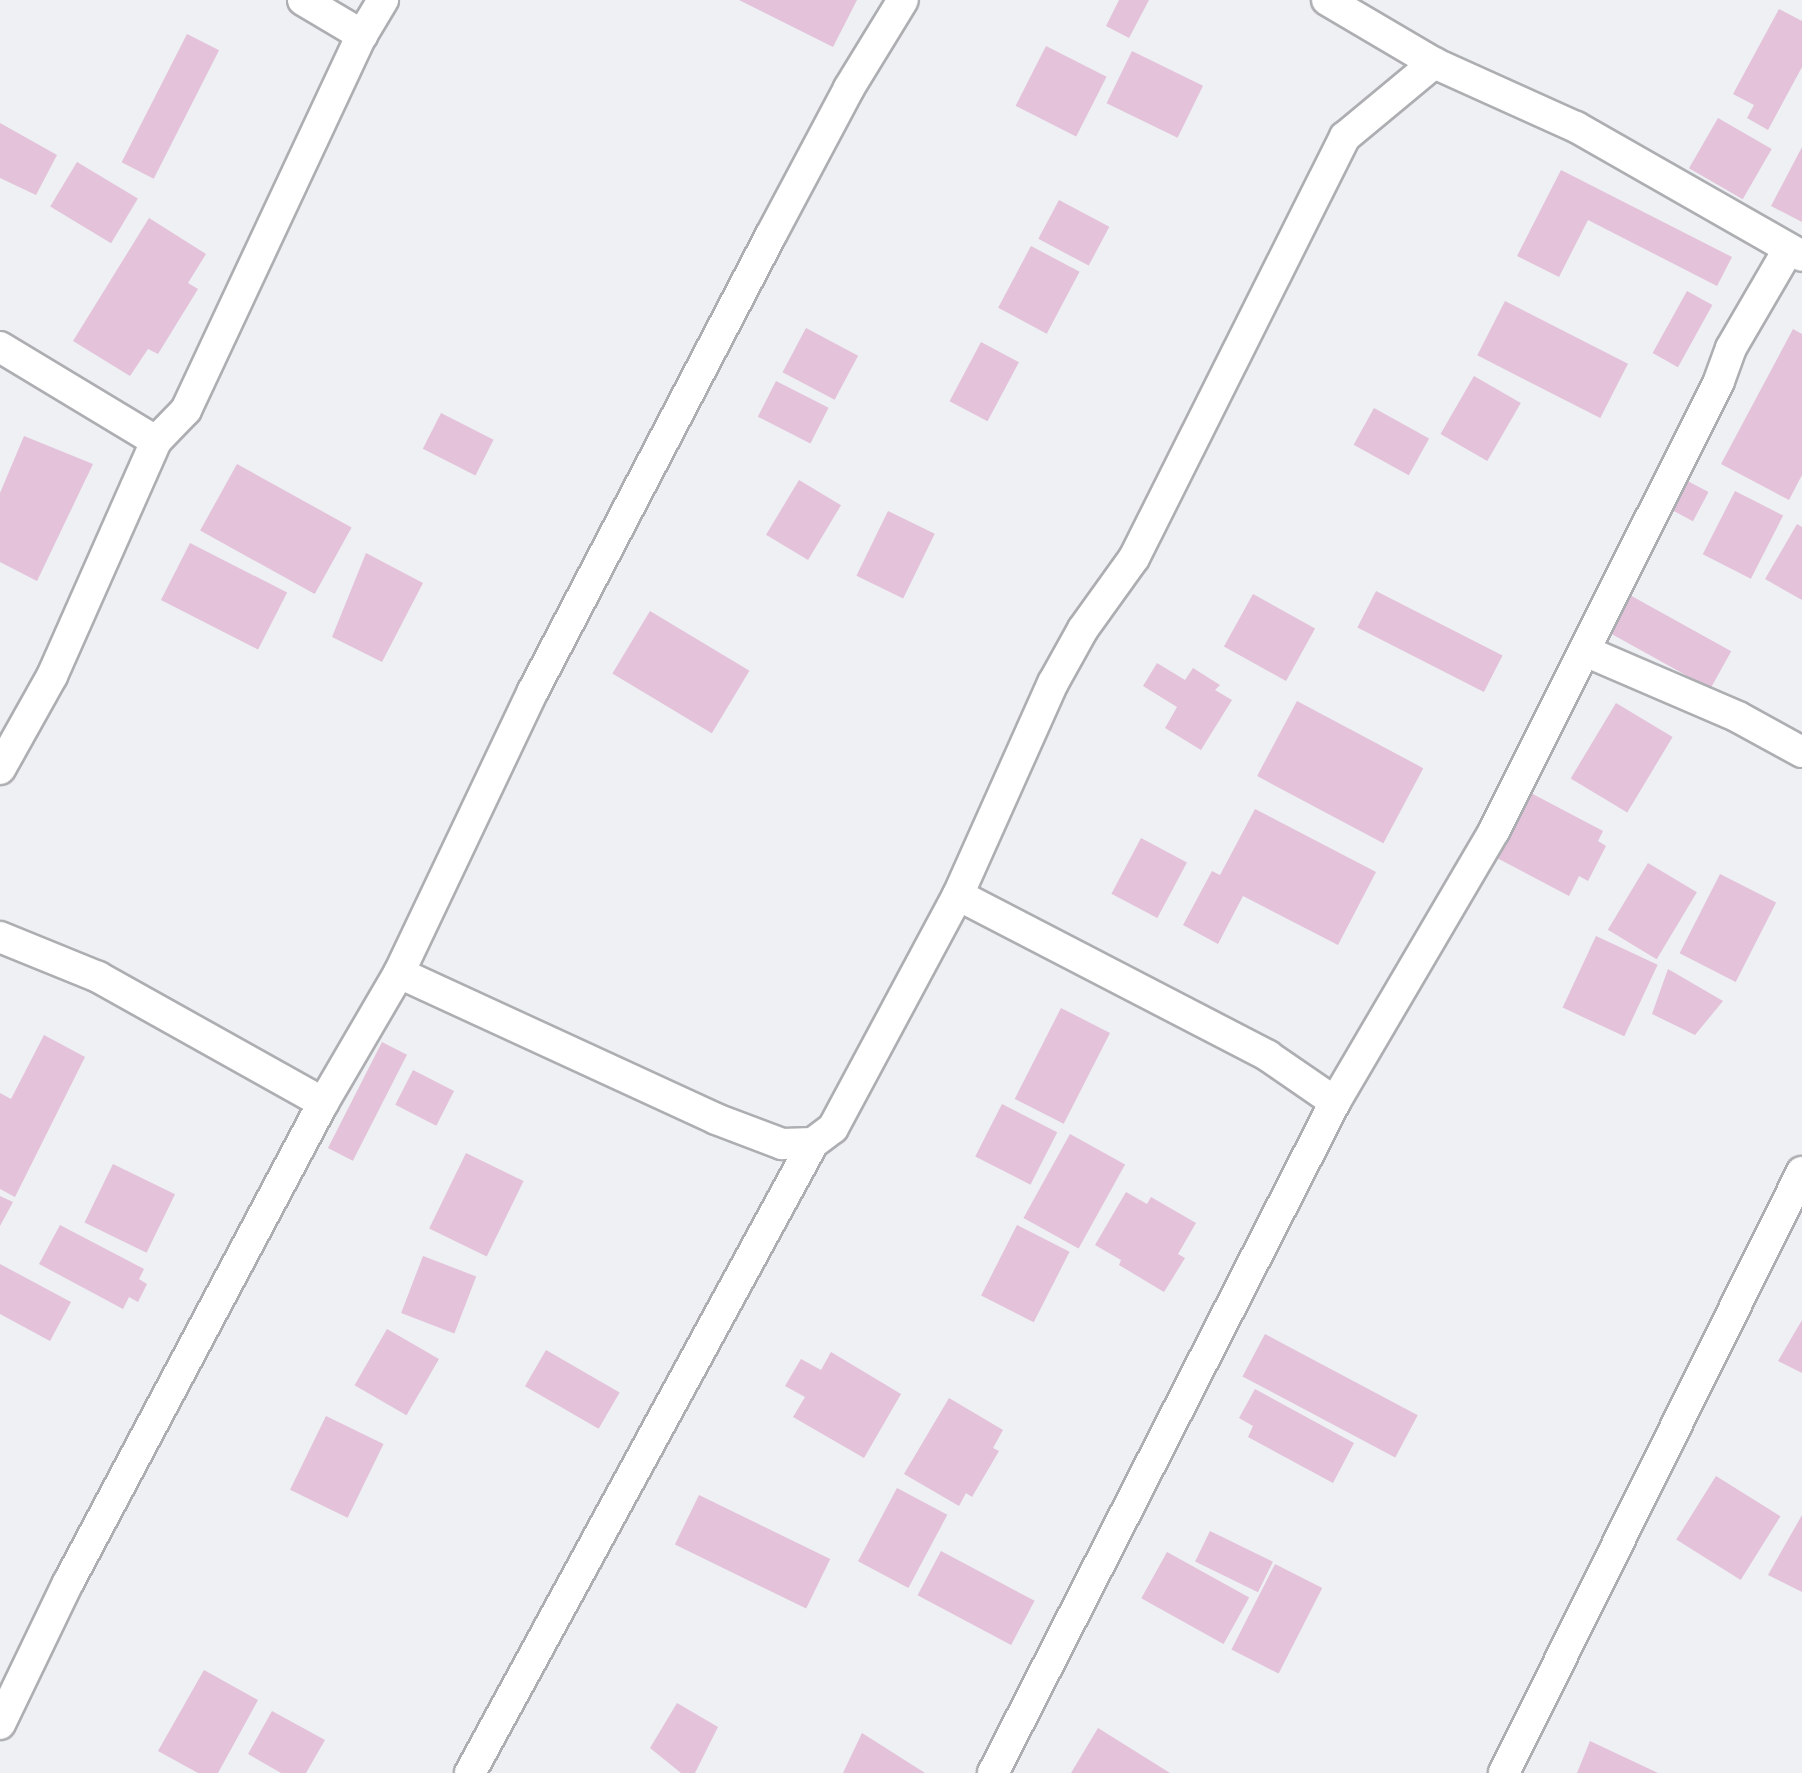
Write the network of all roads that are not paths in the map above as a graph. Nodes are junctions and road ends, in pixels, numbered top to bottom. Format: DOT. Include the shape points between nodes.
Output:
graph roads {
  1 [pos="303,0"];
  2 [pos="383,0"];
  3 [pos="903,0"];
  4 [pos="1326,0"];
  5 [pos="362,35"];
  6 [pos="1434,63"];
  7 [pos="1795,253"];
  8 [pos="0,347"];
  9 [pos="156,441"];
  10 [pos="1585,651"];
  11 [pos="1802,752"];
  12 [pos="0,769"];
  13 [pos="958,895"];
  14 [pos="0,937"];
  15 [pos="399,973"];
  16 [pos="1335,1102"];
  17 [pos="323,1103"];
  18 [pos="814,1143"];
  19 [pos="1802,1172"];
  20 [pos="0,1724"];
  21 [pos="470,1773"];
  22 [pos="993,1773"];
  23 [pos="1504,1773"];
  1 -- 5 [label="street"];
  2 -- 5 [label="street"];
  3 -- 15 [label="street" via="849,88 533,691"];
  4 -- 6 [label="street"];
  5 -- 9 [label="street" via="186,410"];
  6 -- 7 [label="street" via="1576,127"];
  6 -- 13 [label="street" via="1345,137 1134,558 1083,629 1053,683"];
  7 -- 10 [label="street" via="1731,348"];
  8 -- 9 [label="street"];
  9 -- 12 [label="street" via="52,676"];
  10 -- 11 [label="street" via="1738,717"];
  10 -- 16 [label="street" via="1494,831"];
  13 -- 16 [label="street" via="1268,1056"];
  13 -- 18 [label="street" via="833,1128"];
  14 -- 17 [label="street" via="98,977"];
  15 -- 17 [label="street"];
  15 -- 18 [label="street" via="716,1119 782,1144"];
  16 -- 22 [label="street"];
  17 -- 20 [label="street" via="68,1583"];
  18 -- 21 [label="street"];
  19 -- 23 [label="street"];
}
